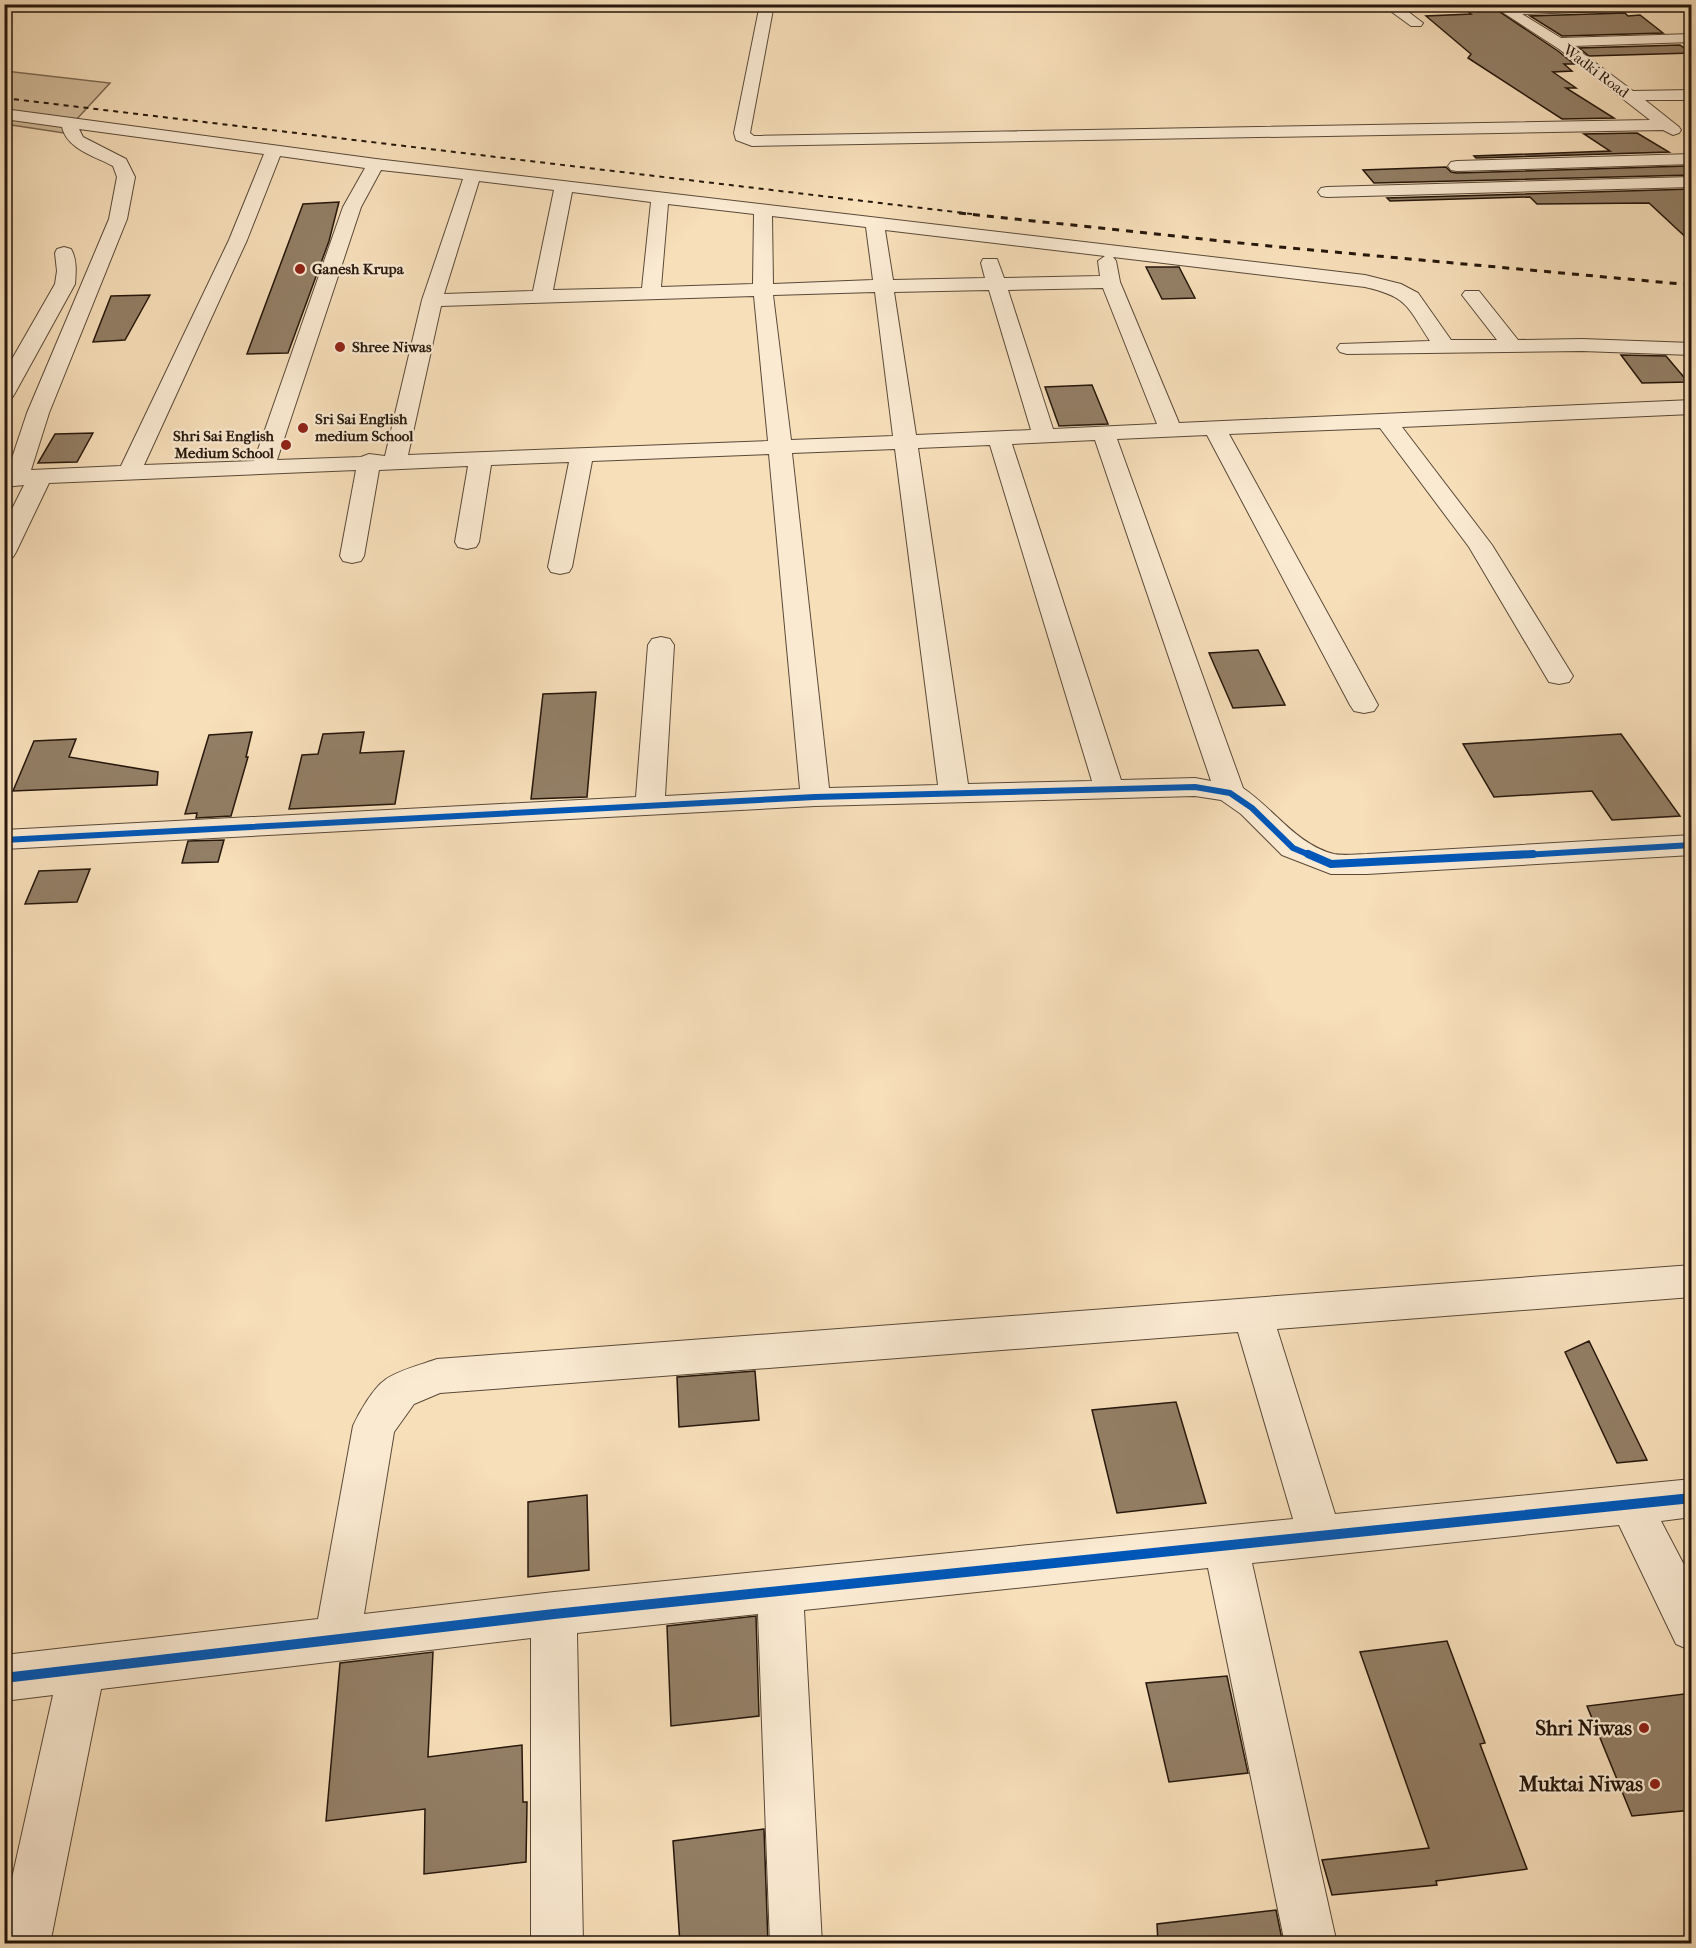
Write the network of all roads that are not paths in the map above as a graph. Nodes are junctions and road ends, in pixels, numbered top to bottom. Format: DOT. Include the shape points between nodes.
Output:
graph roads {
  1 [pos="767,4"];
  2 [pos="1388,4"];
  3 [pos="1691,4"];
  4 [pos="1501,7"];
  5 [pos="1416,23"];
  6 [pos="1692,38"];
  7 [pos="1557,42"];
  8 [pos="1692,95"];
  9 [pos="1629,96"];
  10 [pos="4,114"];
  11 [pos="69,121"];
  12 [pos="1666,125"];
  13 [pos="1682,145"];
  14 [pos="274,150"];
  15 [pos="376,164"];
  16 [pos="1442,166"];
  17 [pos="473,174"];
  18 [pos="1692,182"];
  19 [pos="564,186"];
  20 [pos="1327,192"];
  21 [pos="660,198"];
  22 [pos="763,210"];
  23 [pos="875,223"];
  24 [pos="982,236"];
  25 [pos="1105,250"];
  26 [pos="64,253"];
  27 [pos="1110,282"];
  28 [pos="996,285"];
  29 [pos="884,286"];
  30 [pos="763,290"];
  31 [pos="651,293"];
  32 [pos="1472,295"];
  33 [pos="542,296"];
  34 [pos="432,300"];
  35 [pos="1444,346"];
  36 [pos="1512,346"];
  37 [pos="1347,348"];
  38 [pos="1692,348"];
  39 [pos="4,393"];
  40 [pos="1692,407"];
  41 [pos="1386,421"];
  42 [pos="1214,428"];
  43 [pos="1171,430"];
  44 [pos="1104,433"];
  45 [pos="1044,436"];
  46 [pos="999,438"];
  47 [pos="906,442"];
  48 [pos="780,446"];
  49 [pos="582,453"];
  50 [pos="481,457"];
  51 [pos="394,460"];
  52 [pos="369,461"];
  53 [pos="264,465"];
  54 [pos="129,473"];
  55 [pos="20,478"];
  56 [pos="467,542"];
  57 [pos="4,552"];
  58 [pos="352,556"];
  59 [pos="560,567"];
  60 [pos="662,645"];
  61 [pos="1559,676"];
  62 [pos="1364,705"];
  63 [pos="1109,788"];
  64 [pos="954,792"];
  65 [pos="1230,793"];
  66 [pos="815,797"];
  67 [pos="650,806"];
  68 [pos="4,840"];
  69 [pos="1692,845"];
  70 [pos="1692,1281"];
  71 [pos="1252,1314"];
  72 [pos="1692,1498"];
  73 [pos="1631,1505"];
  74 [pos="1320,1536"];
  75 [pos="1226,1546"];
  76 [pos="780,1591"];
  77 [pos="554,1614"];
  78 [pos="1692,1629"];
  79 [pos="337,1640"];
  80 [pos="81,1669"];
  81 [pos="4,1678"];
  82 [pos="24,1944"];
  83 [pos="557,1944"];
  84 [pos="796,1944"];
  85 [pos="1311,1944"];
  1 -- 12 [label="street" via="742,133 742,137 753,141"];
  2 -- 5 [label="street"];
  3 -- 4 [label="street"];
  4 -- 7 [label="street, Wadki Road"];
  6 -- 7 [label="street"];
  7 -- 9 [label="street, Wadki Road"];
  8 -- 9 [label="street"];
  9 -- 12 [label="street, Wadki Road"];
  10 -- 11 [label="street"];
  11 -- 14 [label="street"];
  11 -- 55 [label="street" via="77,141 120,163 126,177 118,219 38,412"];
  12 -- 13 [label="street, Wadki Road"];
  13 -- 16 [label="street"];
  14 -- 15 [label="street"];
  14 -- 54 [label="street" via="238,240"];
  15 -- 17 [label="street"];
  15 -- 53 [label="street" via="352,207"];
  17 -- 19 [label="street"];
  17 -- 34 [label="street"];
  18 -- 20 [label="street"];
  19 -- 21 [label="street"];
  19 -- 33 [label="street"];
  21 -- 22 [label="street"];
  21 -- 31 [label="street"];
  22 -- 23 [label="street"];
  22 -- 30 [label="street"];
  23 -- 24 [label="street"];
  23 -- 29 [label="street"];
  24 -- 25 [label="street"];
  24 -- 28 [label="street"];
  25 -- 27 [label="street"];
  25 -- 35 [label="street" via="1381,284 1411,297"];
  26 -- 39 [label="street" via="65,284"];
  27 -- 28 [label="street"];
  27 -- 43 [label="street"];
  28 -- 29 [label="street"];
  28 -- 45 [label="street"];
  29 -- 30 [label="street"];
  29 -- 47 [label="street"];
  30 -- 31 [label="street"];
  30 -- 48 [label="street"];
  31 -- 33 [label="street"];
  32 -- 36 [label="street"];
  33 -- 34 [label="street"];
  34 -- 51 [label="street"];
  35 -- 36 [label="street"];
  35 -- 37 [label="street"];
  36 -- 38 [label="street"];
  40 -- 41 [label="street"];
  41 -- 42 [label="street"];
  41 -- 61 [label="street" via="1480,545"];
  42 -- 43 [label="street"];
  42 -- 62 [label="street"];
  43 -- 44 [label="street"];
  44 -- 45 [label="street"];
  44 -- 65 [label="street"];
  45 -- 46 [label="street"];
  46 -- 47 [label="street"];
  46 -- 63 [label="street"];
  47 -- 48 [label="street"];
  47 -- 64 [label="street"];
  48 -- 49 [label="street"];
  48 -- 66 [label="street"];
  49 -- 50 [label="street"];
  49 -- 59 [label="street"];
  50 -- 51 [label="street"];
  50 -- 56 [label="street"];
  51 -- 52 [label="street"];
  52 -- 53 [label="street"];
  52 -- 58 [label="street"];
  53 -- 54 [label="street"];
  54 -- 55 [label="street"];
  55 -- 57 [label="street"];
  60 -- 67 [label="street"];
  63 -- 64 [label="street"];
  63 -- 65 [label="street" via="1196,787"];
  64 -- 66 [label="street"];
  65 -- 69 [label="street" via="1252,808 1293,848 1331,864"];
  66 -- 67 [label="street"];
  67 -- 68 [label="street"];
  70 -- 71 [label="street"];
  71 -- 74 [label="street"];
  71 -- 79 [label="street" via="437,1376 399,1392 374,1426"];
  72 -- 73 [label="street"];
  73 -- 74 [label="street"];
  73 -- 78 [label="street"];
  74 -- 75 [label="street"];
  75 -- 76 [label="street"];
  75 -- 85 [label="street"];
  76 -- 77 [label="street"];
  76 -- 84 [label="street"];
  77 -- 79 [label="street"];
  77 -- 83 [label="street"];
  79 -- 80 [label="street"];
  80 -- 81 [label="street"];
  80 -- 82 [label="street"];
}
